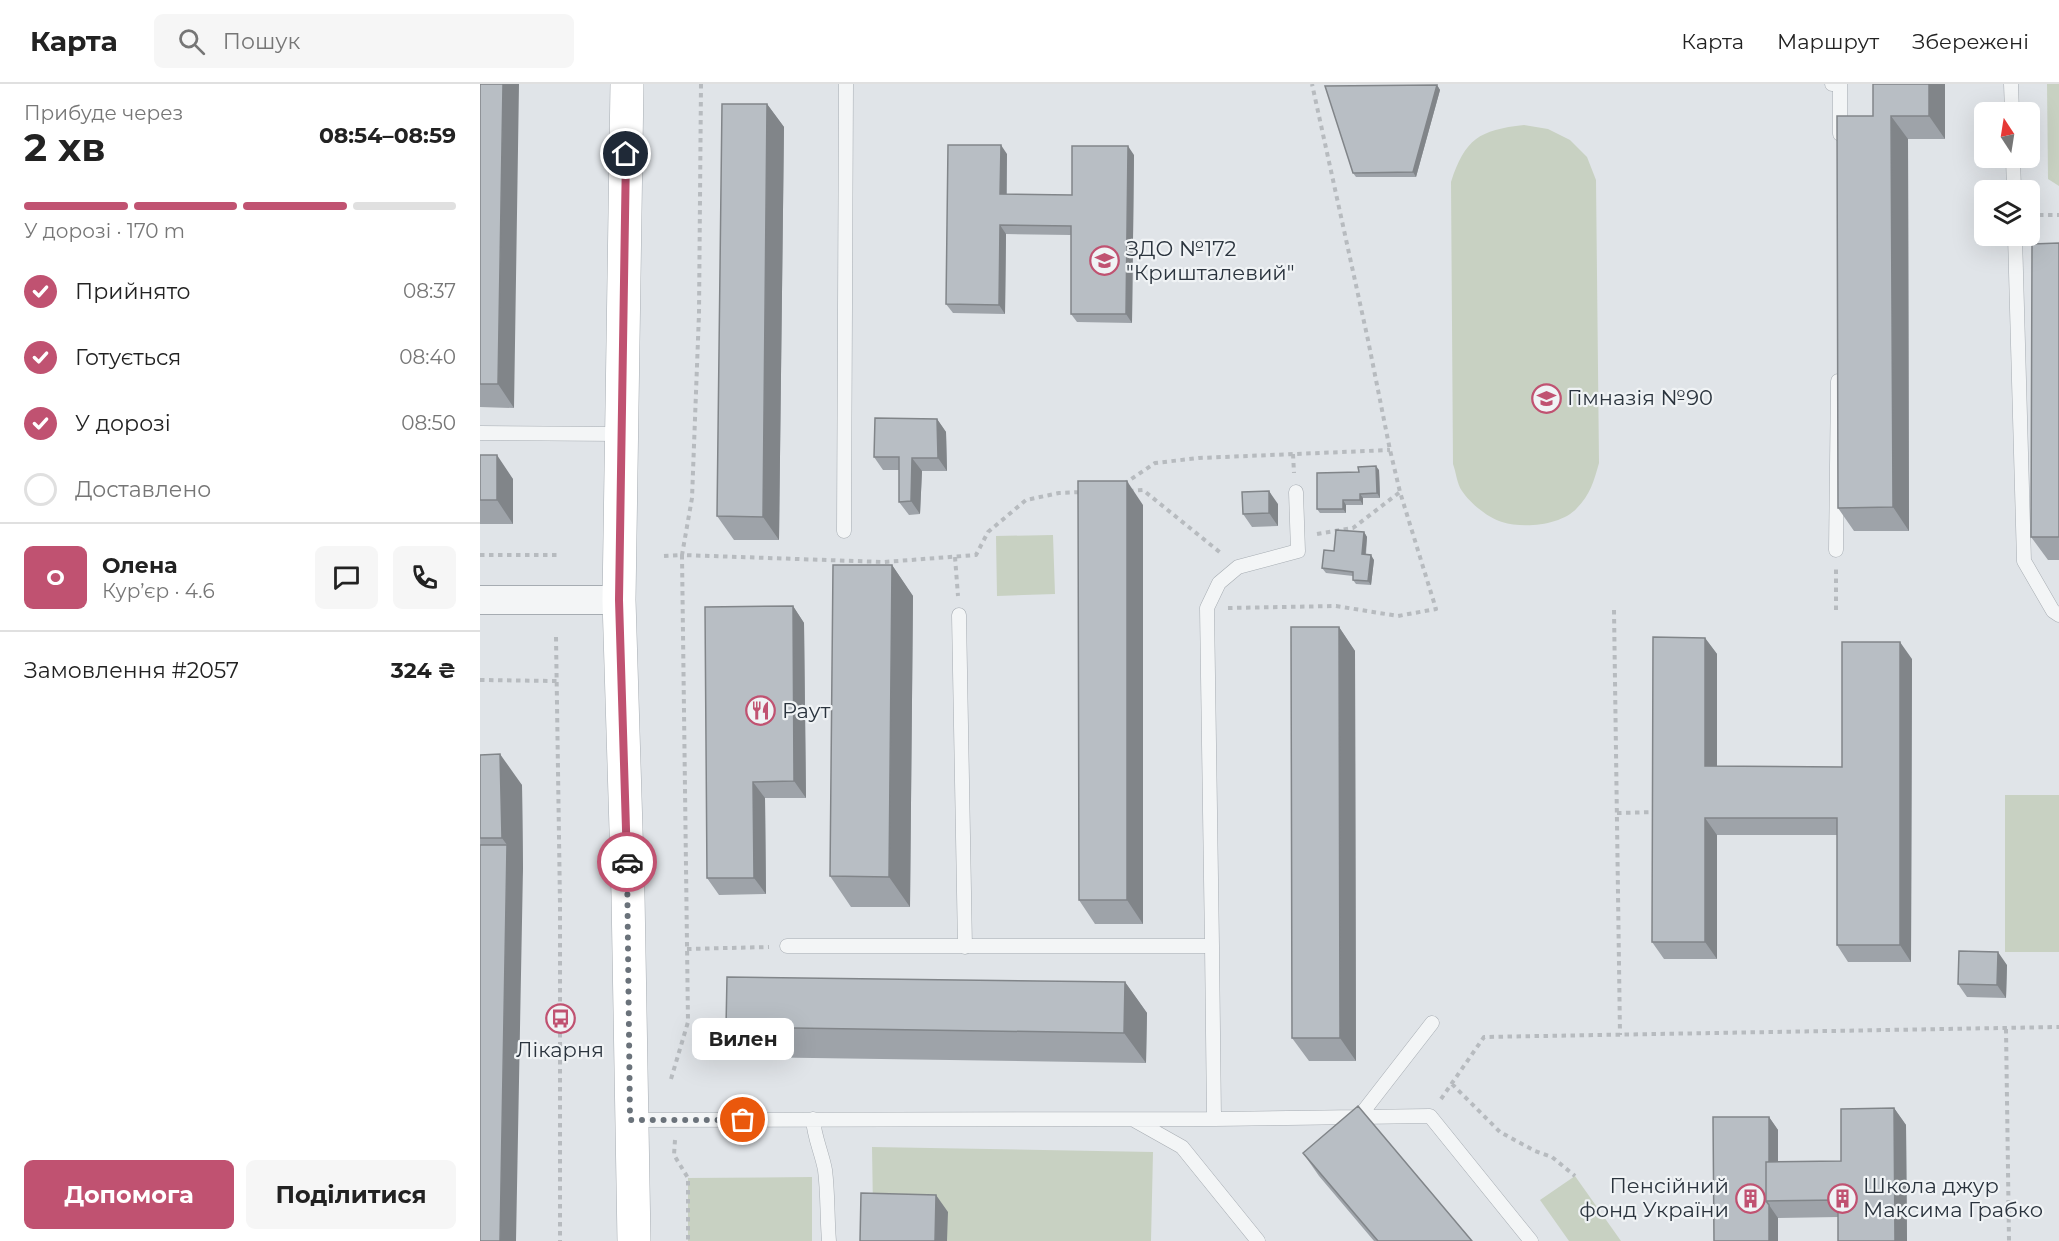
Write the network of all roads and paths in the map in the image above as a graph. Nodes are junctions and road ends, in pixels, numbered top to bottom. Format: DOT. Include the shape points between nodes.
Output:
graph roads {
  1 [pos="627,84"];
  2 [pos="701,84"];
  3 [pos="846,84"];
  4 [pos="1312,84"];
  5 [pos="1832,84"];
  6 [pos="1841,84"];
  7 [pos="2011,84"];
  8 [pos="2012,102"];
  9 [pos="1840,144"];
  10 [pos="2040,215"];
  11 [pos="2059,215"];
  12 [pos="2015,246"];
  13 [pos="1838,371"];
  14 [pos="480,433"];
  15 [pos="621,434"];
  16 [pos="1390,450"];
  17 [pos="1092,492"];
  18 [pos="1296,492"];
  19 [pos="1400,492"];
  20 [pos="844,531"];
  21 [pos="1836,550"];
  22 [pos="1298,551"];
  23 [pos="480,555"];
  24 [pos="558,555"];
  25 [pos="682,555"];
  26 [pos="664,556"];
  27 [pos="955,557"];
  28 [pos="1238,567"];
  29 [pos="480,600"];
  30 [pos="619,600"];
  31 [pos="1207,608"];
  32 [pos="1614,610"];
  33 [pos="1836,610"];
  34 [pos="959,615"];
  35 [pos="2059,615"];
  36 [pos="556,637"];
  37 [pos="480,680"];
  38 [pos="557,681"];
  39 [pos="1665,812"];
  40 [pos="1617,813"];
  41 [pos="788,946"];
  42 [pos="1212,946"];
  43 [pos="965,947"];
  44 [pos="687,949"];
  45 [pos="1432,1023"];
  46 [pos="2059,1027"];
  47 [pos="2006,1029"];
  48 [pos="1620,1035"];
  49 [pos="663,1071"];
  50 [pos="674,1071"];
  51 [pos="671,1079"];
  52 [pos="1452,1084"];
  53 [pos="1430,1116"];
  54 [pos="1359,1117"];
  55 [pos="813,1119"];
  56 [pos="1132,1119"];
  57 [pos="1214,1119"];
  58 [pos="630,1120"];
  59 [pos="675,1140"];
  60 [pos="1575,1176"];
  61 [pos="560,1241"];
  62 [pos="634,1241"];
  63 [pos="688,1241"];
  64 [pos="829,1241"];
  65 [pos="1258,1241"];
  66 [pos="1531,1241"];
  67 [pos="2009,1241"];
  1 -- 15 [label="street"];
  2 -- 25 [label="path" via="692,498"];
  3 -- 20 [label="lane"];
  4 -- 16 [label="path"];
  5 -- 6 [label="lane"];
  6 -- 9 [label="lane"];
  7 -- 8 [label="lane"];
  10 -- 11 [label="path"];
  12 -- 35 [label="lane" via="2025,561"];
  13 -- 21 [label="lane"];
  14 -- 15 [label="lane"];
  15 -- 30 [label="street"];
  16 -- 19 [label="path"];
  16 -- 28 [label="path" via="1155,463 1123,488 1143,490"];
  17 -- 27 [label="path" via="1026,500 988,532 976,555"];
  18 -- 22 [label="lane"];
  19 -- 22 [label="path" via="1353,528 1303,537"];
  19 -- 31 [label="path" via="1436,609 1398,616 1336,606"];
  21 -- 33 [label="path"];
  22 -- 28 [label="lane"];
  23 -- 24 [label="path"];
  25 -- 26 [label="path"];
  25 -- 27 [label="path" via="884,562"];
  25 -- 44 [label="path"];
  27 -- 34 [label="path"];
  28 -- 31 [label="lane" via="1219,583"];
  29 -- 30 [label="street"];
  30 -- 58 [label="street"];
  31 -- 42 [label="lane"];
  32 -- 40 [label="path"];
  34 -- 43 [label="lane"];
  36 -- 38 [label="path"];
  37 -- 38 [label="path"];
  38 -- 61 [label="path"];
  39 -- 40 [label="path"];
  40 -- 48 [label="path"];
  41 -- 43 [label="lane"];
  41 -- 44 [label="path"];
  42 -- 43 [label="lane"];
  42 -- 57 [label="lane"];
  44 -- 50 [label="path" via="688,1022"];
  45 -- 54 [label="lane"];
  46 -- 47 [label="path"];
  47 -- 48 [label="path"];
  47 -- 67 [label="path"];
  48 -- 52 [label="path" via="1484,1037"];
  49 -- 50 [label="path"];
  50 -- 51 [label="path"];
  52 -- 53 [label="path"];
  52 -- 60 [label="path" via="1500,1132 1552,1157"];
  53 -- 54 [label="lane"];
  53 -- 66 [label="lane"];
  54 -- 57 [label="lane"];
  55 -- 56 [label="lane"];
  55 -- 58 [label="lane"];
  55 -- 64 [label="lane" via="827,1185"];
  56 -- 57 [label="lane"];
  56 -- 65 [label="lane" via="1182,1147"];
  58 -- 62 [label="street"];
  59 -- 63 [label="path" via="674,1155 688,1178"];
}
